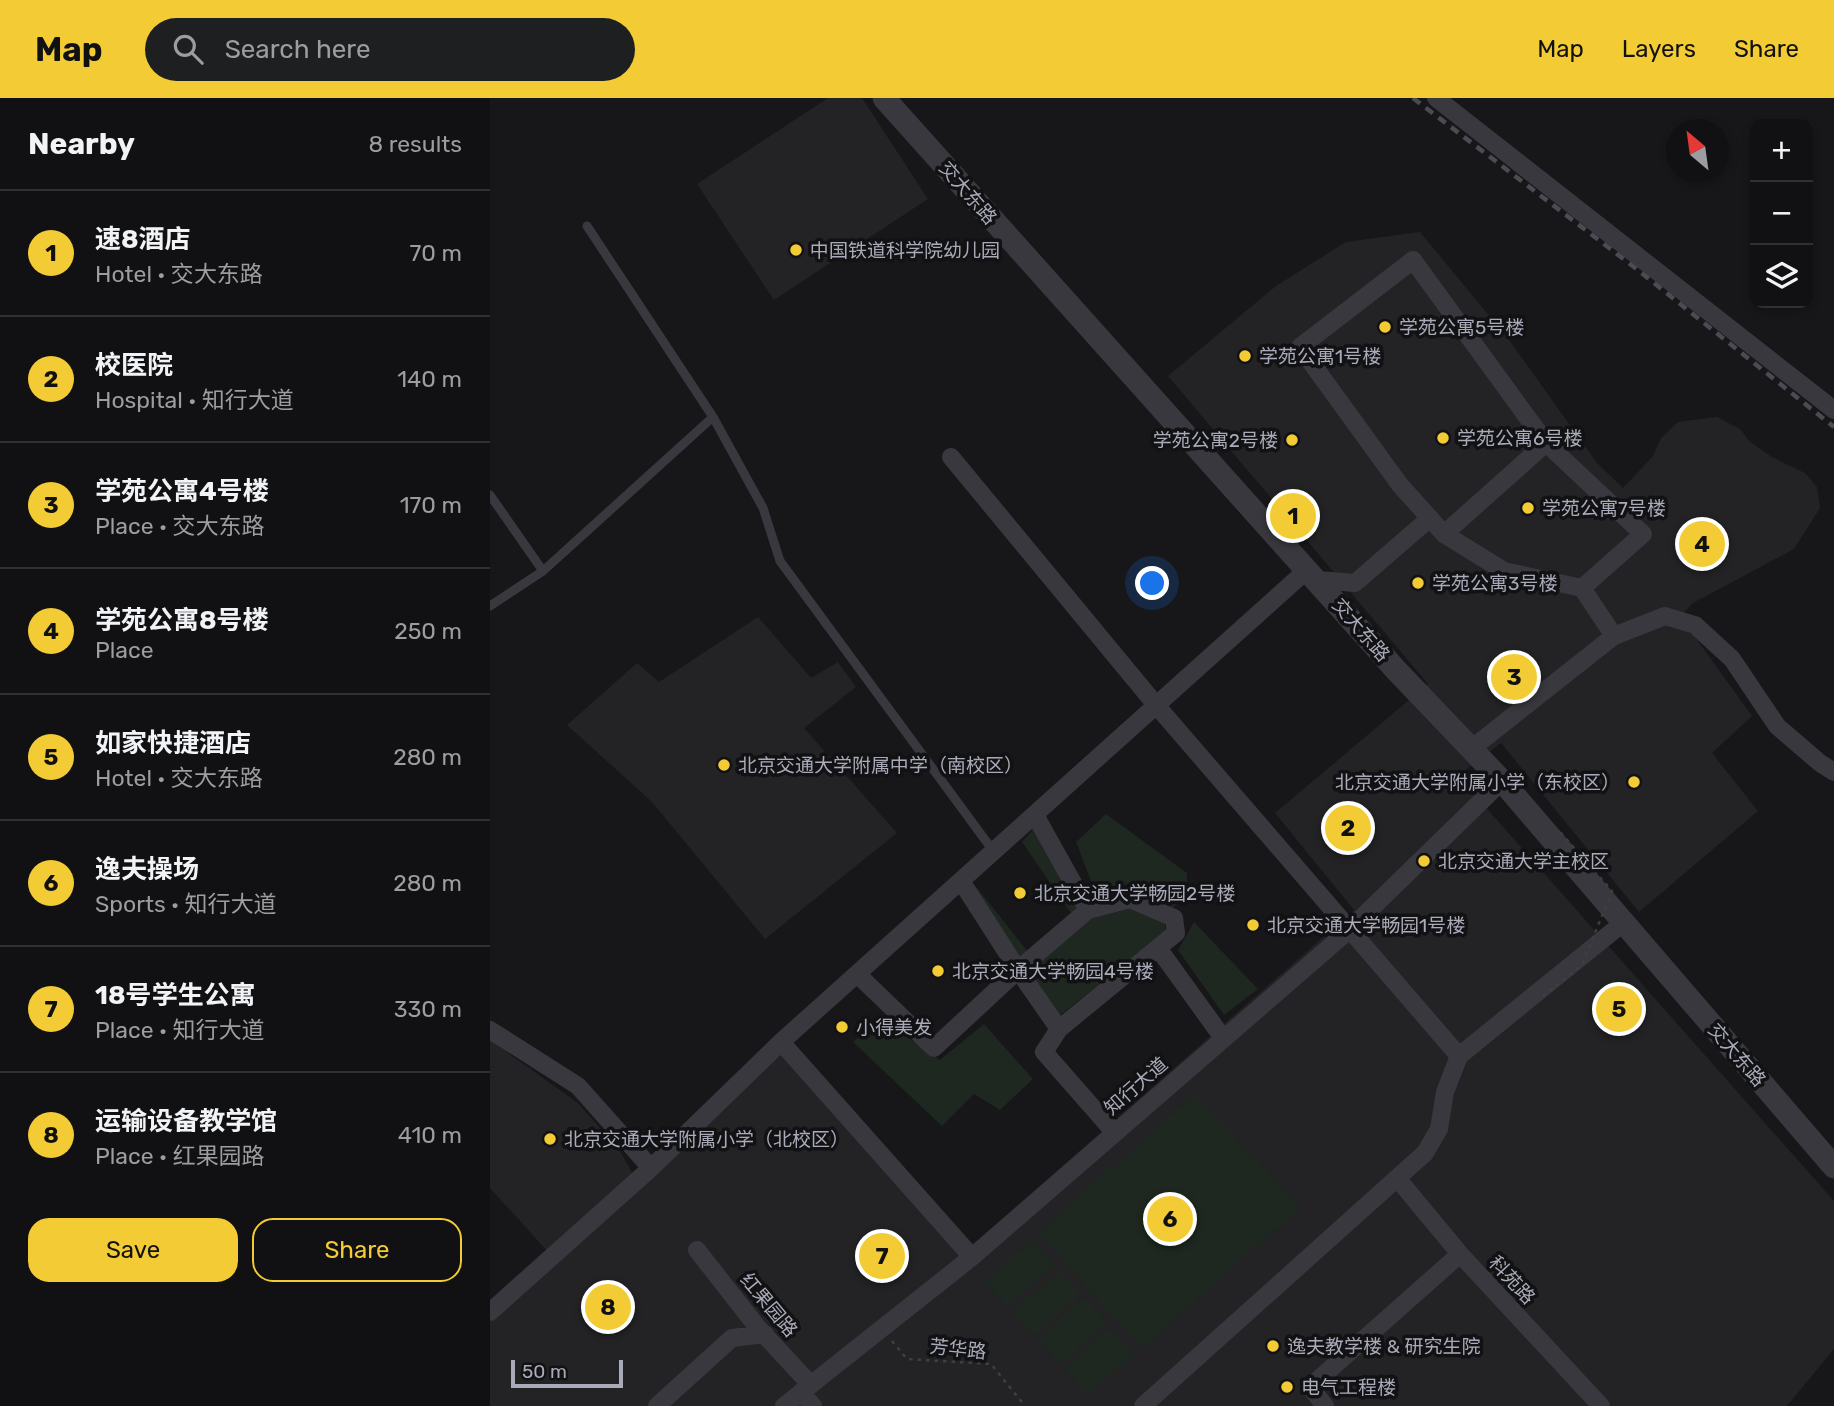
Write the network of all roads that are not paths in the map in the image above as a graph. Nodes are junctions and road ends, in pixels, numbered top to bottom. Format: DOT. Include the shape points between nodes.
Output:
graph roads {
  1 [pos="884,98"];
  2 [pos="1436,98"];
  3 [pos="587,226"];
  4 [pos="1834,410"];
  5 [pos="713,417"];
  6 [pos="1546,443"];
  7 [pos="951,457"];
  8 [pos="490,495"];
  9 [pos="1430,518"];
  10 [pos="1444,534"];
  11 [pos="543,571"];
  12 [pos="1313,575"];
  13 [pos="1582,588"];
  14 [pos="490,607"];
  15 [pos="1614,636"];
  16 [pos="1156,705"];
  17 [pos="1471,749"];
  18 [pos="1834,772"];
  19 [pos="1502,781"];
  20 [pos="1035,814"];
  21 [pos="994,852"];
  22 [pos="961,881"];
  23 [pos="1088,910"];
  24 [pos="1623,923"];
  25 [pos="1348,931"];
  26 [pos="1158,948"];
  27 [pos="1018,970"];
  28 [pos="857,974"];
  29 [pos="1059,1029"];
  30 [pos="490,1030"];
  31 [pos="1223,1038"];
  32 [pos="781,1042"];
  33 [pos="1459,1056"];
  34 [pos="1115,1133"];
  35 [pos="1834,1167"];
  36 [pos="651,1168"];
  37 [pos="1397,1178"];
  38 [pos="697,1250"];
  39 [pos="1460,1254"];
  40 [pos="972,1257"];
  41 [pos="490,1312"];
  42 [pos="765,1334"];
  43 [pos="806,1388"];
  44 [pos="657,1406"];
  45 [pos="785,1406"];
  46 [pos="813,1406"];
  47 [pos="1143,1406"];
  48 [pos="1325,1406"];
  49 [pos="1601,1406"];
  1 -- 12 [label="street, 交大东路"];
  2 -- 4 [label="street"];
  3 -- 5 [label="lane"];
  5 -- 11 [label="lane"];
  5 -- 21 [label="lane" via="763,508 780,561"];
  6 -- 9 [label="street" via="1413,260 1300,347 1400,485"];
  6 -- 10 [label="street"];
  6 -- 13 [label="street" via="1643,534"];
  7 -- 16 [label="street"];
  8 -- 11 [label="lane"];
  9 -- 10 [label="street"];
  9 -- 12 [label="street" via="1355,583"];
  10 -- 13 [label="street" via="1504,571"];
  11 -- 14 [label="lane"];
  12 -- 16 [label="street"];
  12 -- 17 [label="street, 交大东路"];
  13 -- 15 [label="street"];
  15 -- 17 [label="street"];
  15 -- 18 [label="street" via="1665,616 1695,625 1732,659 1777,726"];
  16 -- 20 [label="street"];
  16 -- 25 [label="street"];
  17 -- 19 [label="street, 交大东路"];
  19 -- 24 [label="street, 交大东路"];
  19 -- 25 [label="street, 知行大道"];
  20 -- 21 [label="street"];
  20 -- 23 [label="street"];
  21 -- 22 [label="street"];
  22 -- 27 [label="street"];
  22 -- 28 [label="street"];
  23 -- 26 [label="street" via="1130,900 1174,918 1176,933"];
  23 -- 27 [label="street"];
  24 -- 33 [label="street"];
  24 -- 35 [label="street, 交大东路"];
  25 -- 31 [label="street, 知行大道"];
  25 -- 33 [label="street"];
  26 -- 29 [label="street"];
  26 -- 31 [label="street"];
  27 -- 28 [label="street" via="934,1048"];
  27 -- 29 [label="street"];
  28 -- 32 [label="street"];
  29 -- 34 [label="street" via="1044,1052"];
  30 -- 36 [label="street" via="578,1086"];
  31 -- 34 [label="street, 知行大道"];
  32 -- 36 [label="street"];
  32 -- 40 [label="street"];
  33 -- 37 [label="street" via="1445,1092 1439,1129 1424,1153"];
  34 -- 40 [label="street, 知行大道"];
  36 -- 41 [label="street"];
  37 -- 39 [label="street, 科苑路"];
  37 -- 47 [label="street"];
  38 -- 42 [label="street, 红果园路"];
  39 -- 48 [label="street" via="1310,1387"];
  39 -- 49 [label="street, 科苑路"];
  40 -- 43 [label="street, 知行大道"];
  42 -- 43 [label="street, 红果园路"];
  42 -- 44 [label="street" via="732,1338"];
  43 -- 45 [label="street, 知行大道"];
  43 -- 46 [label="street, 红果园路"];
}
